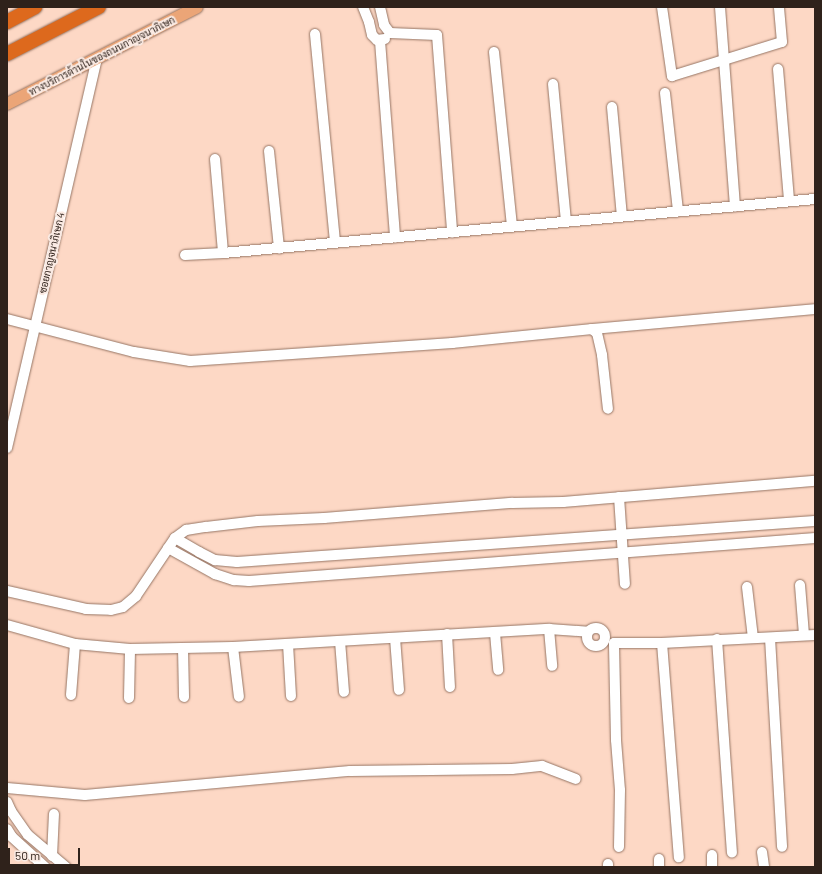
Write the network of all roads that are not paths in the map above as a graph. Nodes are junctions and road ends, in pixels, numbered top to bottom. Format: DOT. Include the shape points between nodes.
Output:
graph roads {
  1 [pos="36,7"];
  2 [pos="99,7"];
  3 [pos="197,7"];
  4 [pos="363,7"];
  5 [pos="380,7"];
  6 [pos="662,7"];
  7 [pos="720,7"];
  8 [pos="779,7"];
  9 [pos="7,22"];
  10 [pos="390,33"];
  11 [pos="316,34"];
  12 [pos="380,41"];
  13 [pos="494,52"];
  14 [pos="7,54"];
  15 [pos="97,58"];
  16 [pos="724,60"];
  17 [pos="778,69"];
  18 [pos="553,84"];
  19 [pos="665,93"];
  20 [pos="7,104"];
  21 [pos="612,107"];
  22 [pos="269,151"];
  23 [pos="215,159"];
  24 [pos="815,199"];
  25 [pos="789,201"];
  26 [pos="735,206"];
  27 [pos="678,211"];
  28 [pos="622,216"];
  29 [pos="566,221"];
  30 [pos="512,226"];
  31 [pos="452,232"];
  32 [pos="395,237"];
  33 [pos="335,243"];
  34 [pos="279,248"];
  35 [pos="222,253"];
  36 [pos="185,255"];
  37 [pos="815,309"];
  38 [pos="7,319"];
  39 [pos="35,326"];
  40 [pos="592,329"];
  41 [pos="608,409"];
  42 [pos="7,448"];
  43 [pos="815,482"];
  44 [pos="619,497"];
  45 [pos="815,521"];
  46 [pos="642,533"];
  47 [pos="622,535"];
  48 [pos="175,538"];
  49 [pos="815,538"];
  50 [pos="168,548"];
  51 [pos="643,551"];
  52 [pos="623,553"];
  53 [pos="625,584"];
  54 [pos="800,585"];
  55 [pos="747,587"];
  56 [pos="7,591"];
  57 [pos="7,625"];
  58 [pos="550,629"];
  59 [pos="496,632"];
  60 [pos="447,634"];
  61 [pos="815,634"];
  62 [pos="804,635"];
  63 [pos="395,638"];
  64 [pos="753,638"];
  65 [pos="770,638"];
  66 [pos="718,639"];
  67 [pos="340,641"];
  68 [pos="609,642"];
  69 [pos="662,643"];
  70 [pos="75,644"];
  71 [pos="288,644"];
  72 [pos="233,647"];
  73 [pos="183,648"];
  74 [pos="130,649"];
  75 [pos="552,666"];
  76 [pos="498,670"];
  77 [pos="450,687"];
  78 [pos="399,690"];
  79 [pos="344,692"];
  80 [pos="71,695"];
  81 [pos="291,696"];
  82 [pos="184,697"];
  83 [pos="240,697"];
  84 [pos="129,698"];
  85 [pos="576,779"];
  86 [pos="7,788"];
  87 [pos="7,802"];
  88 [pos="54,814"];
  89 [pos="7,829"];
  90 [pos="619,847"];
  91 [pos="782,847"];
  92 [pos="732,852"];
  93 [pos="762,852"];
  94 [pos="712,855"];
  95 [pos="52,856"];
  96 [pos="679,857"];
  97 [pos="45,867"];
  98 [pos="66,867"];
  99 [pos="712,867"];
  100 [pos="764,867"];
  1 -- 9 [label="highway"];
  2 -- 14 [label="highway"];
  3 -- 15 [label="main road, ทางบริการด้านในของถนนกาญจนาภิเษก"];
  4 -- 12 [label="street" via="372,35"];
  5 -- 10 [label="street" via="384,25"];
  6 -- 16 [label="street" via="672,76"];
  7 -- 16 [label="street"];
  8 -- 16 [label="street" via="782,42"];
  10 -- 12 [label="street" via="387,38"];
  10 -- 31 [label="street" via="437,35"];
  11 -- 33 [label="street"];
  12 -- 32 [label="street"];
  13 -- 30 [label="street"];
  15 -- 20 [label="main road, ทางบริการด้านในของถนนกาญจนาภิเษก"];
  15 -- 39 [label="street, ซอยกาญจนาภิเษก 4"];
  16 -- 26 [label="street"];
  17 -- 25 [label="street"];
  18 -- 29 [label="street"];
  19 -- 27 [label="street"];
  21 -- 28 [label="street"];
  22 -- 34 [label="street"];
  23 -- 35 [label="street"];
  24 -- 25 [label="street"];
  25 -- 26 [label="street"];
  26 -- 27 [label="street"];
  27 -- 28 [label="street"];
  28 -- 29 [label="street"];
  29 -- 30 [label="street"];
  30 -- 31 [label="street"];
  31 -- 32 [label="street"];
  32 -- 33 [label="street"];
  33 -- 34 [label="street"];
  34 -- 35 [label="street"];
  35 -- 36 [label="street"];
  37 -- 40 [label="street"];
  38 -- 39 [label="street"];
  39 -- 40 [label="street" via="134,352 190,361 452,343"];
  39 -- 42 [label="street, ซอยกาญจนาภิเษก 4"];
  40 -- 41 [label="street" via="597,333 602,355"];
  43 -- 44 [label="street"];
  44 -- 47 [label="street"];
  44 -- 48 [label="street" via="258,521 186,530"];
  45 -- 46 [label="street"];
  46 -- 47 [label="street"];
  46 -- 51 [label="street"];
  47 -- 48 [label="street" via="236,562 215,560"];
  47 -- 52 [label="street"];
  48 -- 50 [label="street"];
  49 -- 51 [label="street"];
  50 -- 52 [label="street" via="215,574 234,580 249,581"];
  50 -- 56 [label="street" via="136,596 123,607 110,610 86,609"];
  51 -- 52 [label="street"];
  52 -- 53 [label="street"];
  54 -- 62 [label="street"];
  55 -- 64 [label="street"];
  57 -- 70 [label="street"];
  58 -- 59 [label="street"];
  58 -- 68 [label="street" via="588,632 588,641 592,644 601,645"];
  58 -- 75 [label="street"];
  59 -- 60 [label="street"];
  59 -- 76 [label="street"];
  60 -- 63 [label="street"];
  60 -- 77 [label="street"];
  61 -- 62 [label="street"];
  62 -- 65 [label="street"];
  63 -- 67 [label="street"];
  63 -- 78 [label="street"];
  64 -- 65 [label="street"];
  64 -- 66 [label="street"];
  65 -- 91 [label="street"];
  66 -- 69 [label="street"];
  66 -- 92 [label="street"];
  67 -- 71 [label="street"];
  67 -- 79 [label="street"];
  68 -- 69 [label="street"];
  68 -- 90 [label="street" via="620,790"];
  69 -- 96 [label="street"];
  70 -- 74 [label="street"];
  70 -- 80 [label="street"];
  71 -- 72 [label="street"];
  71 -- 81 [label="street"];
  72 -- 73 [label="street"];
  72 -- 83 [label="street"];
  73 -- 74 [label="street"];
  73 -- 82 [label="street"];
  74 -- 84 [label="street"];
  85 -- 86 [label="street" via="542,766 512,769 350,771 85,795"];
  87 -- 95 [label="street" via="28,835"];
  88 -- 95 [label="street"];
  89 -- 97 [label="street" via="17,842"];
  93 -- 100 [label="street"];
  94 -- 99 [label="street"];
  95 -- 98 [label="street"];
}
